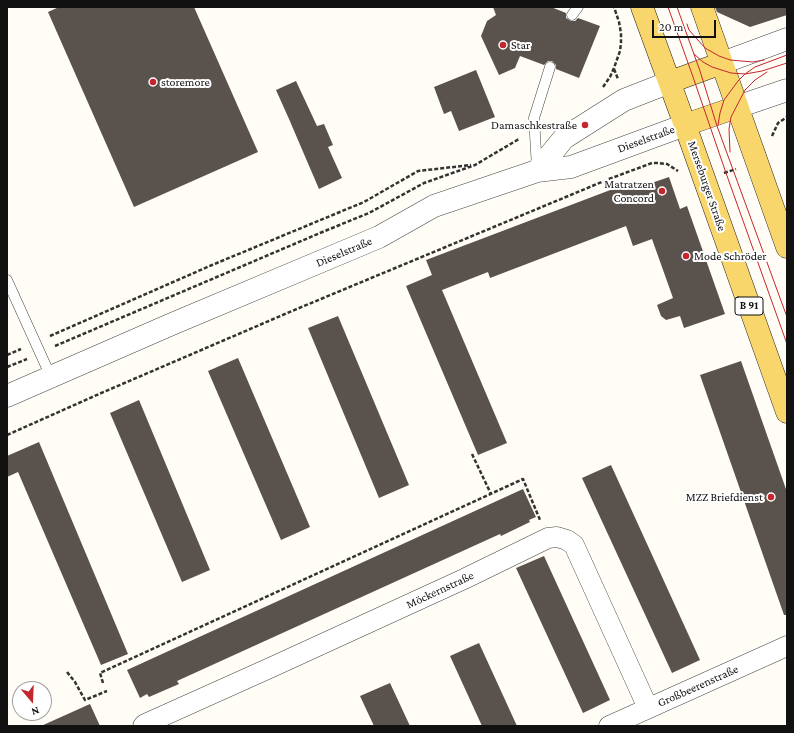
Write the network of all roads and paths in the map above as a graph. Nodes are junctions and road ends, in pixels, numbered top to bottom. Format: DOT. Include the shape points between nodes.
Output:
graph roads {
  1 [pos="614,7"];
  2 [pos="642,7"];
  3 [pos="702,7"];
  4 [pos="787,39"];
  5 [pos="722,63"];
  6 [pos="550,67"];
  7 [pos="614,68"];
  8 [pos="670,82"];
  9 [pos="787,90"];
  10 [pos="737,107"];
  11 [pos="787,117"];
  12 [pos="685,125"];
  13 [pos="771,138"];
  14 [pos="757,161"];
  15 [pos="537,171"];
  16 [pos="705,180"];
  17 [pos="787,247"];
  18 [pos="7,280"];
  19 [pos="35,342"];
  20 [pos="40,353"];
  21 [pos="7,355"];
  22 [pos="7,368"];
  23 [pos="51,377"];
  24 [pos="7,396"];
  25 [pos="787,412"];
  26 [pos="7,435"];
  27 [pos="472,454"];
  28 [pos="491,494"];
  29 [pos="548,538"];
  30 [pos="787,646"];
  31 [pos="67,672"];
  32 [pos="103,683"];
  33 [pos="107,691"];
  34 [pos="648,708"];
  35 [pos="143,726"];
  36 [pos="609,726"];
  1 -- 7 [label="path" via="621,33 620,52"];
  2 -- 8 [label="main road, Merseburger Straße / B 91"];
  3 -- 5 [label="main road"];
  4 -- 5 [label="street"];
  5 -- 8 [label="main road"];
  5 -- 10 [label="main road"];
  6 -- 15 [label="lane" via="534,118"];
  8 -- 12 [label="main road, Merseburger Straße / B 91"];
  8 -- 15 [label="street" via="624,100 564,138"];
  9 -- 10 [label="street"];
  10 -- 12 [label="main road"];
  10 -- 14 [label="main road"];
  11 -- 13 [label="path" via="778,123"];
  12 -- 15 [label="street, Dieselstraße" via="571,167"];
  12 -- 16 [label="main road, Merseburger Straße / B 91"];
  14 -- 16 [label="path"];
  14 -- 17 [label="main road"];
  15 -- 23 [label="street, Dieselstraße" via="434,206 379,237"];
  16 -- 25 [label="main road, Merseburger Straße / B 91"];
  16 -- 26 [label="path" via="690,185 682,174 666,164 652,163 636,168 292,311"];
  18 -- 19 [label="lane"];
  19 -- 20 [label="lane"];
  19 -- 20 [label="path" via="364,202 418,171 475,165 424,183 369,213"];
  19 -- 21 [label="path"];
  20 -- 22 [label="path"];
  20 -- 23 [label="lane"];
  23 -- 24 [label="street, Dieselstraße"];
  27 -- 28 [label="path"];
  28 -- 29 [label="path" via="523,480"];
  28 -- 32 [label="path" via="100,673"];
  29 -- 34 [label="street" via="557,537 574,545"];
  29 -- 35 [label="street, Möckernstraße"];
  30 -- 34 [label="street, Großbeerenstraße"];
  31 -- 33 [label="path" via="85,700"];
  34 -- 36 [label="street, Großbeerenstraße"];
}
